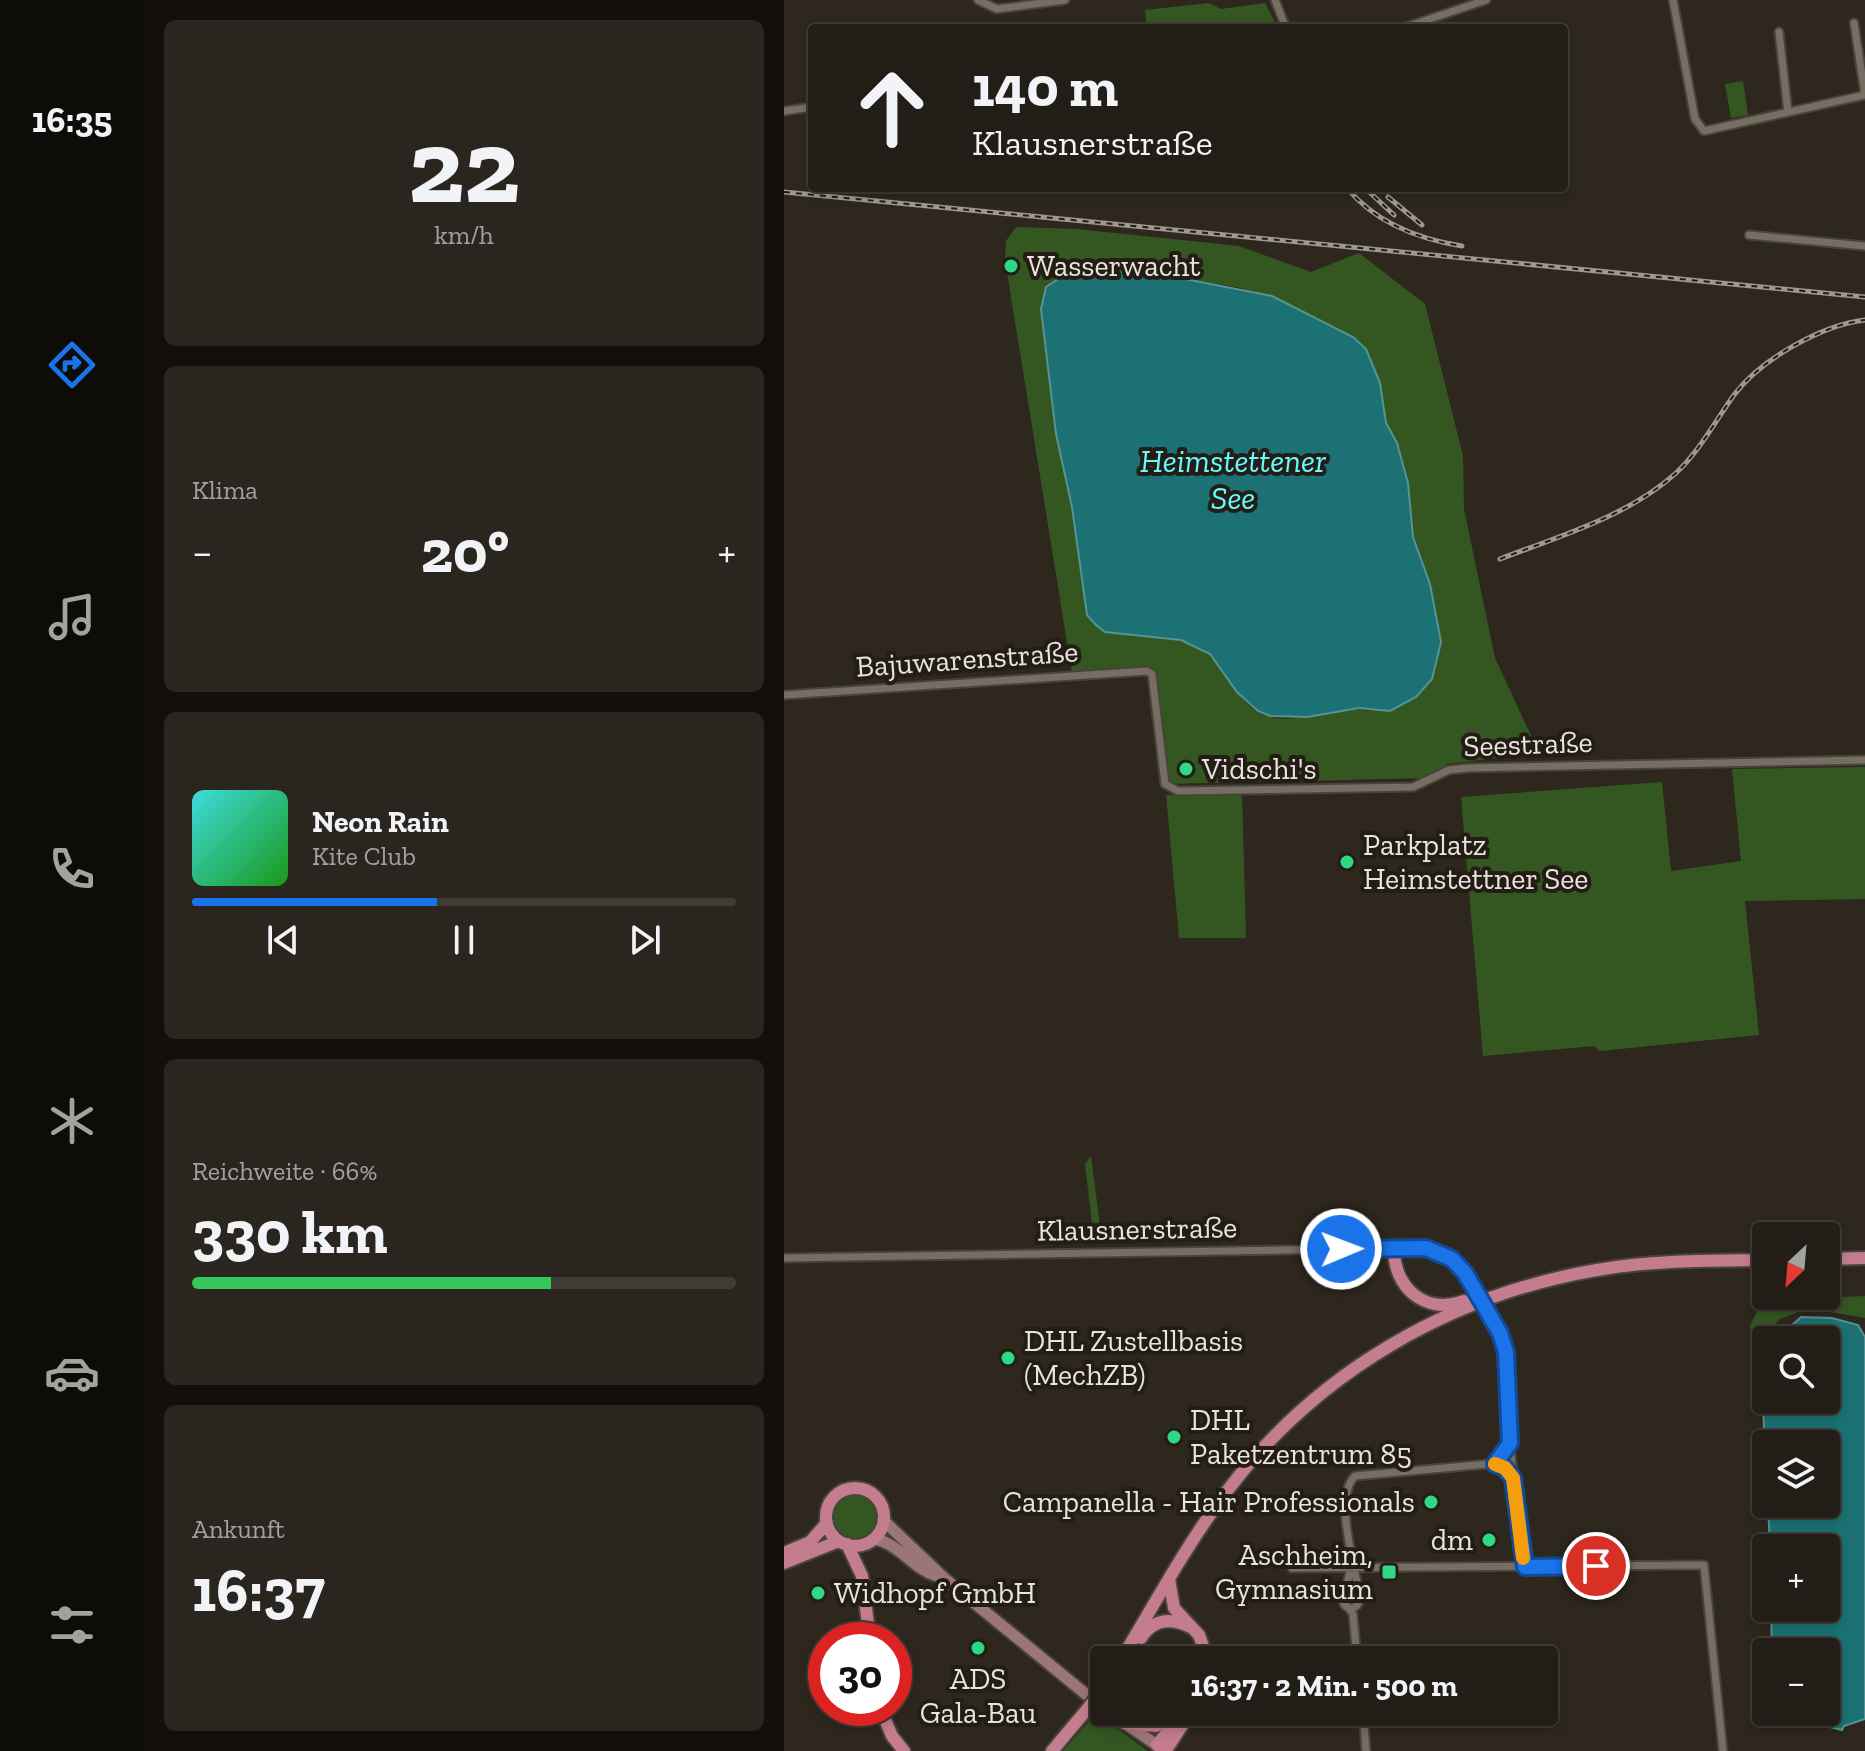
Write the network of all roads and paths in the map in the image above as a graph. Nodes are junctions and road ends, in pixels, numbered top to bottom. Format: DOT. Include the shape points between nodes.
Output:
graph roads {
  1 [pos="978,0"];
  2 [pos="1065,0"];
  3 [pos="1275,0"];
  4 [pos="1486,0"];
  5 [pos="1673,0"];
  6 [pos="1854,23"];
  7 [pos="1284,24"];
  8 [pos="1415,24"];
  9 [pos="1779,32"];
  10 [pos="1865,95"];
  11 [pos="808,108"];
  12 [pos="784,111"];
  13 [pos="1788,112"];
  14 [pos="1749,235"];
  15 [pos="1865,246"];
  16 [pos="1152,674"];
  17 [pos="784,695"];
  18 [pos="1865,760"];
  19 [pos="1394,1249"];
  20 [pos="784,1258"];
  21 [pos="1865,1258"];
  22 [pos="1840,1259"];
  23 [pos="1752,1261"];
  24 [pos="1513,1290"];
  25 [pos="1510,1443"];
  26 [pos="1495,1464"];
  27 [pos="1513,1478"];
  28 [pos="883,1520"];
  29 [pos="827,1523"];
  30 [pos="871,1540"];
  31 [pos="843,1543"];
  32 [pos="784,1553"];
  33 [pos="784,1563"];
  34 [pos="1351,1567"];
  35 [pos="1525,1567"];
  36 [pos="1292,1568"];
  37 [pos="862,1576"];
  38 [pos="944,1578"];
  39 [pos="1169,1579"];
  40 [pos="1344,1597"];
  41 [pos="1359,1601"];
  42 [pos="1347,1606"];
  43 [pos="1353,1614"];
  44 [pos="868,1622"];
  45 [pos="1193,1628"];
  46 [pos="1129,1646"];
  47 [pos="1135,1646"];
  48 [pos="1205,1646"];
  49 [pos="1356,1646"];
  50 [pos="1090,1697"];
  51 [pos="1090,1706"];
  52 [pos="888,1726"];
  53 [pos="1128,1726"];
  54 [pos="1174,1726"];
  55 [pos="1180,1726"];
  56 [pos="1364,1726"];
  57 [pos="1163,1749"];
  58 [pos="904,1751"];
  59 [pos="1052,1751"];
  60 [pos="1366,1751"];
  61 [pos="1723,1751"];
  1 -- 2 [label="street" via="997,9"];
  3 -- 7 [label="street"];
  4 -- 8 [label="street"];
  5 -- 13 [label="street" via="1700,128 1711,131"];
  6 -- 10 [label="street"];
  9 -- 13 [label="street"];
  10 -- 13 [label="street"];
  11 -- 12 [label="street"];
  14 -- 15 [label="street"];
  16 -- 17 [label="street, Bajuwarenstraße"];
  16 -- 18 [label="street, Seestraße" via="1165,784 1178,791 1413,787 1449,770 1467,768"];
  19 -- 20 [label="street, Klausnerstraße"];
  19 -- 24 [label="main road" via="1397,1277 1423,1301 1448,1305 1498,1289"];
  19 -- 25 [label="street, Klausnerstraße, bridge" via="1426,1248 1445,1255 1473,1287 1506,1352"];
  21 -- 22 [label="main road"];
  23 -- 24 [label="main road" via="1612,1268"];
  24 -- 39 [label="main road" via="1422,1327 1329,1387 1240,1474"];
  25 -- 26 [label="street"];
  25 -- 27 [label="street"];
  26 -- 27 [label="street"];
  26 -- 34 [label="street" via="1355,1476 1346,1494"];
  27 -- 35 [label="street"];
  28 -- 29 [label="main road" via="877,1499 854,1488 833,1498"];
  28 -- 30 [label="main road"];
  28 -- 38 [label="street"];
  29 -- 31 [label="main road"];
  29 -- 32 [label="main road" via="810,1542"];
  30 -- 31 [label="main road"];
  30 -- 37 [label="main road"];
  30 -- 38 [label="street" via="887,1542 923,1570"];
  31 -- 33 [label="main road"];
  31 -- 37 [label="main road"];
  34 -- 35 [label="street"];
  34 -- 36 [label="street"];
  34 -- 40 [label="street"];
  34 -- 41 [label="street" via="1358,1579"];
  35 -- 61 [label="street" via="1704,1565"];
  37 -- 44 [label="main road"];
  38 -- 50 [label="street"];
  39 -- 45 [label="main road" via="1174,1608"];
  39 -- 46 [label="main road"];
  40 -- 41 [label="street" via="1351,1591"];
  40 -- 42 [label="street"];
  41 -- 42 [label="street"];
  41 -- 43 [label="street"];
  42 -- 43 [label="street"];
  43 -- 49 [label="street"];
  45 -- 47 [label="main road" via="1158,1622"];
  45 -- 48 [label="main road"];
  51 -- 59 [label="main road, bridge"];
  52 -- 58 [label="main road"];
  53 -- 57 [label="street"];
  54 -- 57 [label="main road"];
  55 -- 57 [label="main road"];
  56 -- 60 [label="street"];
}
